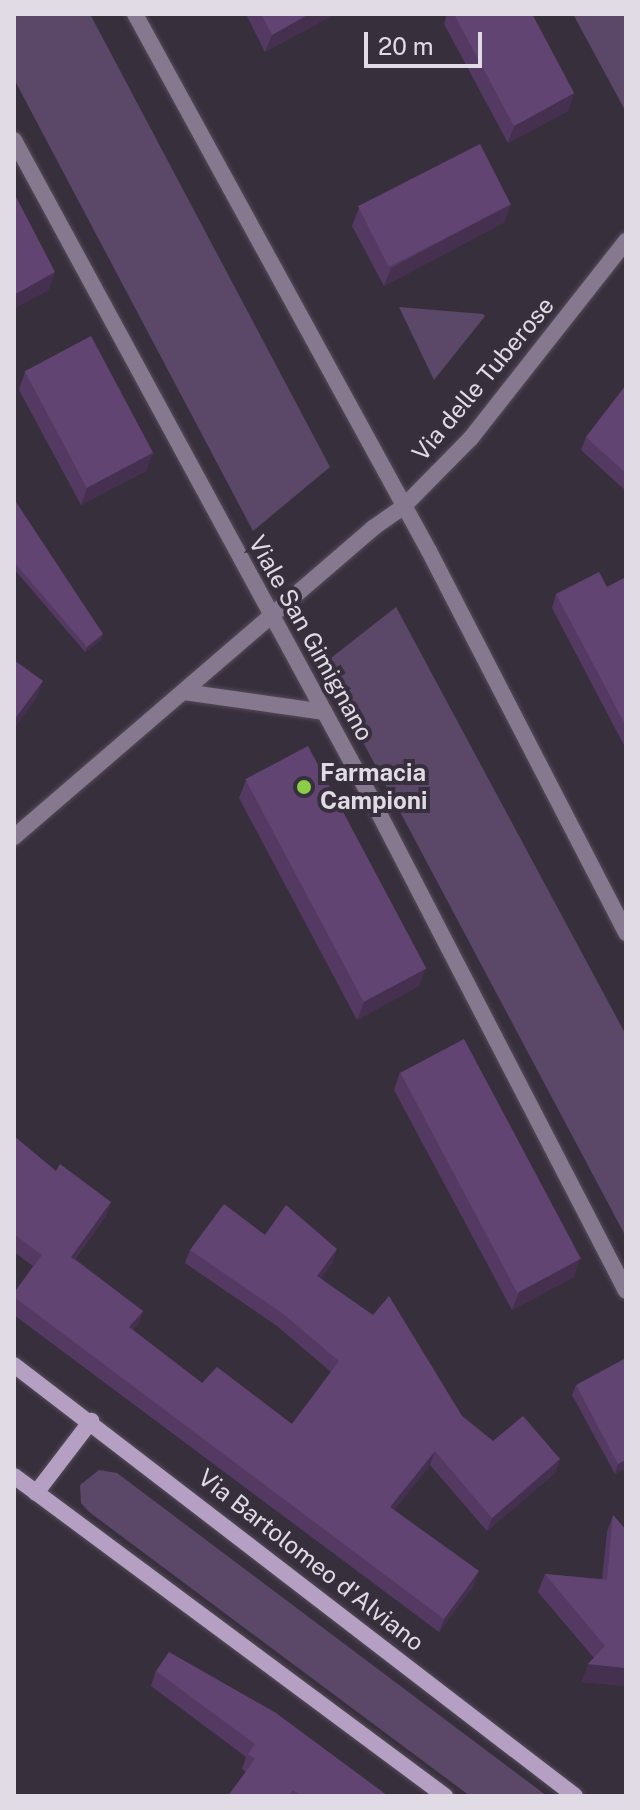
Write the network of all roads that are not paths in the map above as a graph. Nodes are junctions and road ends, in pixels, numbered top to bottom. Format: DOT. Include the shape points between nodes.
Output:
graph roads {
  1 [pos="135,14"];
  2 [pos="14,140"];
  3 [pos="626,241"];
  4 [pos="403,507"];
  5 [pos="269,617"];
  6 [pos="184,692"];
  7 [pos="325,712"];
  8 [pos="14,837"];
  9 [pos="626,933"];
  10 [pos="626,1291"];
  11 [pos="14,1365"];
  12 [pos="91,1421"];
  13 [pos="14,1476"];
  14 [pos="36,1493"];
  15 [pos="445,1796"];
  16 [pos="575,1796"];
  1 -- 4 [label="street"];
  2 -- 5 [label="street, Viale San Gimignano"];
  3 -- 4 [label="street, Via delle Tuberose" via="471,438"];
  4 -- 5 [label="street, Via delle Tuberose"];
  4 -- 9 [label="street"];
  5 -- 6 [label="street, Via delle Tuberose"];
  5 -- 7 [label="street, Viale San Gimignano"];
  6 -- 7 [label="street"];
  6 -- 8 [label="street, Via delle Tuberose"];
  7 -- 10 [label="street, Viale San Gimignano"];
  11 -- 12 [label="main road, Via Bartolomeo d'Alviano"];
  12 -- 14 [label="main road"];
  12 -- 16 [label="main road, Via Bartolomeo d'Alviano"];
  13 -- 14 [label="main road"];
  14 -- 15 [label="main road"];
}
